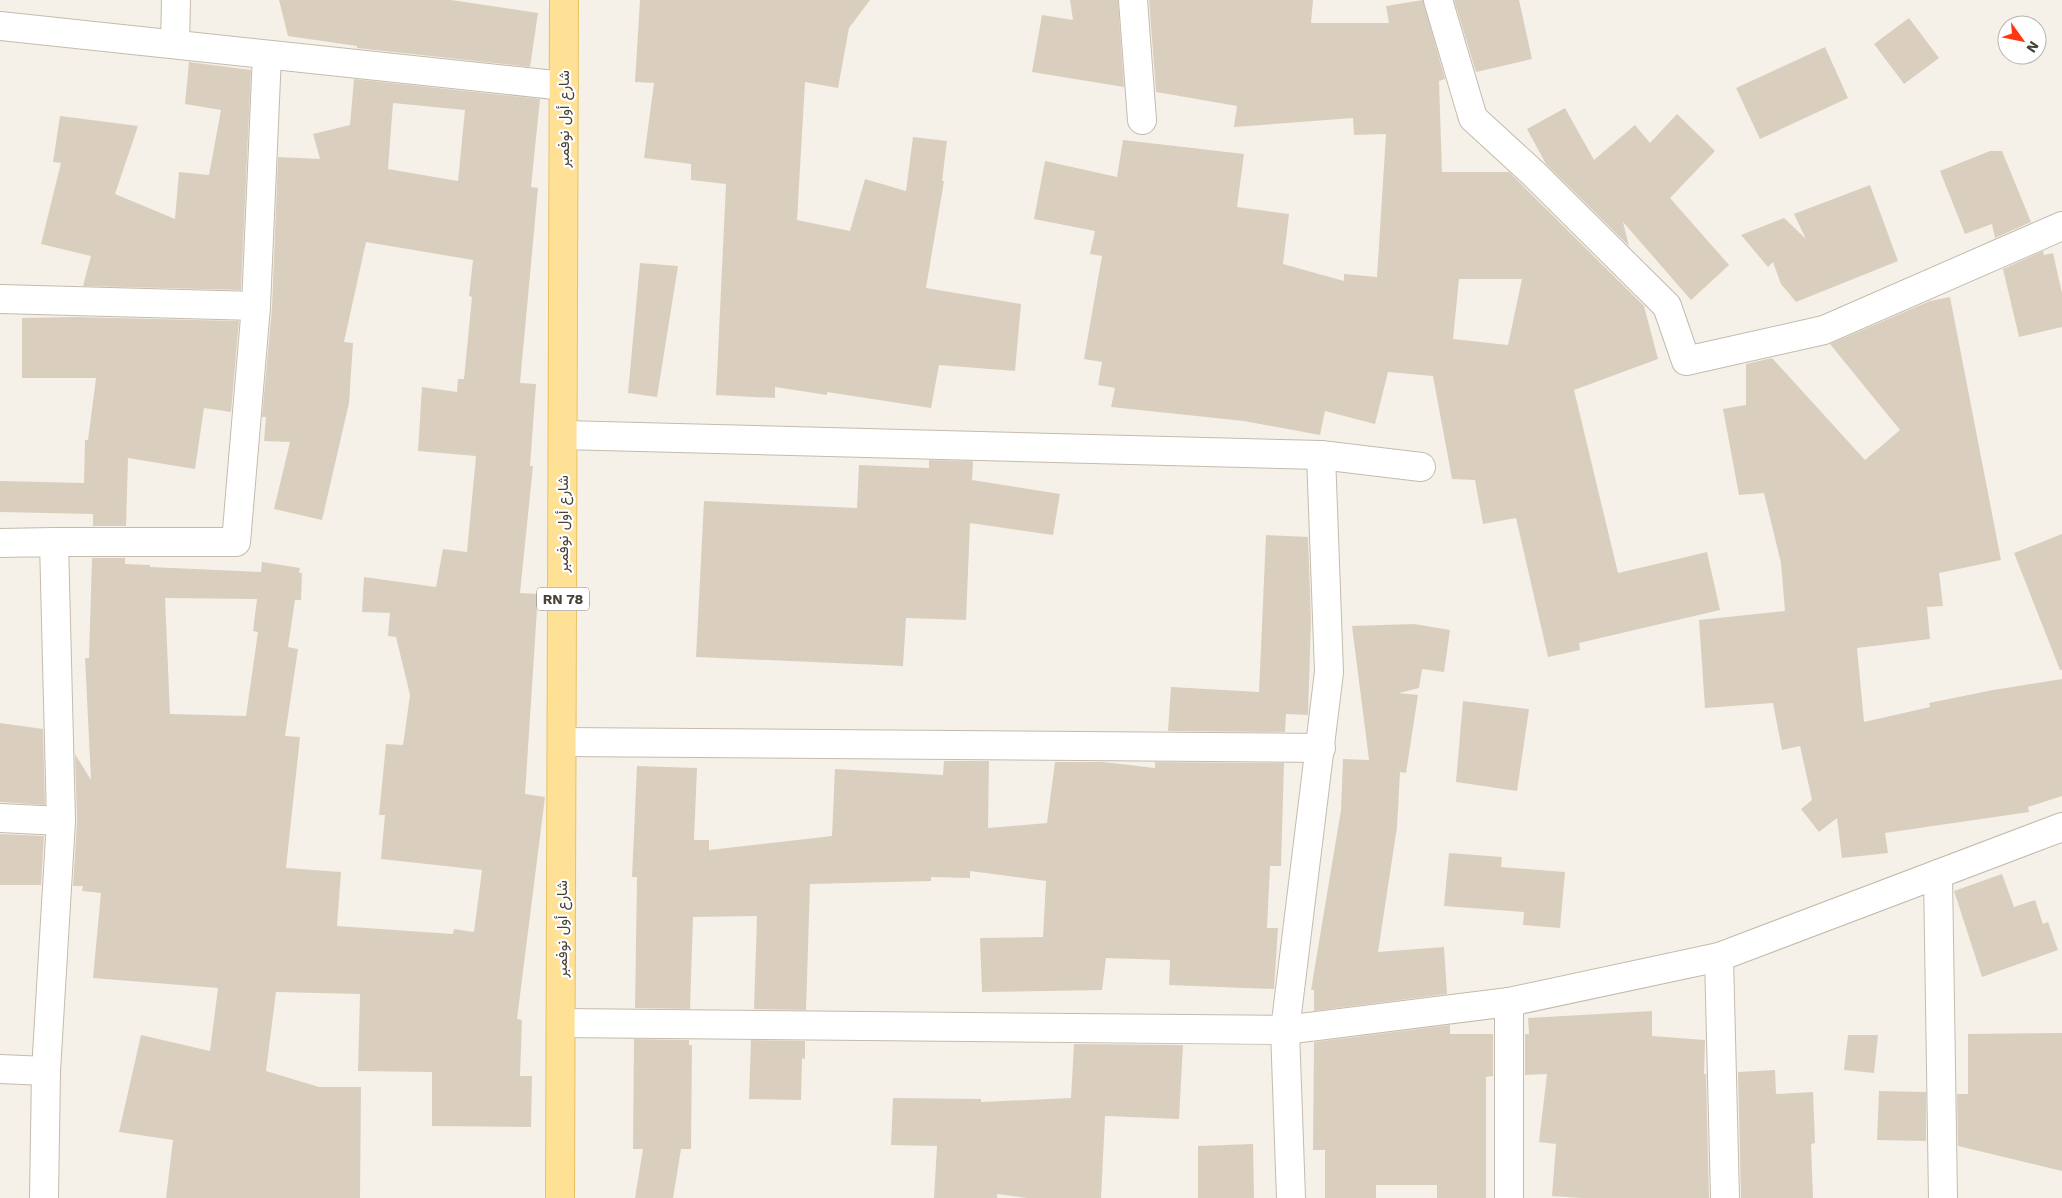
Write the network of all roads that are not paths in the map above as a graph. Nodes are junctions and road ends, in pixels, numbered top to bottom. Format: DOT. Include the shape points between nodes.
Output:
graph roads {
  1 [pos="176,0"];
  2 [pos="564,0"];
  3 [pos="1133,0"];
  4 [pos="1438,0"];
  5 [pos="0,26"];
  6 [pos="175,44"];
  7 [pos="267,55"];
  8 [pos="564,86"];
  9 [pos="1142,120"];
  10 [pos="2062,226"];
  11 [pos="0,299"];
  12 [pos="256,306"];
  13 [pos="563,435"];
  14 [pos="1321,455"];
  15 [pos="1421,467"];
  16 [pos="54,542"];
  17 [pos="0,543"];
  18 [pos="563,742"];
  19 [pos="1320,748"];
  20 [pos="0,818"];
  21 [pos="61,822"];
  22 [pos="2062,827"];
  23 [pos="1938,874"];
  24 [pos="1718,957"];
  25 [pos="1509,1002"];
  26 [pos="561,1023"];
  27 [pos="1285,1030"];
  28 [pos="0,1069"];
  29 [pos="46,1071"];
  30 [pos="44,1198"];
  31 [pos="560,1198"];
  32 [pos="1291,1198"];
  33 [pos="1509,1198"];
  34 [pos="1725,1198"];
  35 [pos="1943,1198"];
  1 -- 6 [label="street"];
  2 -- 8 [label="main road, شارع أول نوفمبر / RN 78"];
  3 -- 9 [label="street"];
  4 -- 10 [label="street" via="1473,118 1667,306 1686,361 1824,330"];
  5 -- 6 [label="street"];
  6 -- 7 [label="street"];
  7 -- 8 [label="street"];
  7 -- 12 [label="street"];
  8 -- 13 [label="main road, شارع أول نوفمبر / RN 78"];
  11 -- 12 [label="street"];
  12 -- 16 [label="street" via="236,542"];
  13 -- 14 [label="street"];
  13 -- 18 [label="main road, شارع أول نوفمبر / RN 78"];
  14 -- 15 [label="street"];
  14 -- 19 [label="street" via="1329,672"];
  16 -- 17 [label="street"];
  16 -- 21 [label="street"];
  18 -- 19 [label="street"];
  18 -- 26 [label="main road, شارع أول نوفمبر / RN 78"];
  19 -- 27 [label="street"];
  20 -- 21 [label="street"];
  21 -- 29 [label="street"];
  22 -- 23 [label="street"];
  23 -- 24 [label="street"];
  23 -- 35 [label="street"];
  24 -- 25 [label="street"];
  24 -- 34 [label="street"];
  25 -- 27 [label="street"];
  25 -- 33 [label="street"];
  26 -- 27 [label="street"];
  26 -- 31 [label="main road, شارع أول نوفمبر / RN 78"];
  27 -- 32 [label="street"];
  28 -- 29 [label="street"];
  29 -- 30 [label="street"];
}
